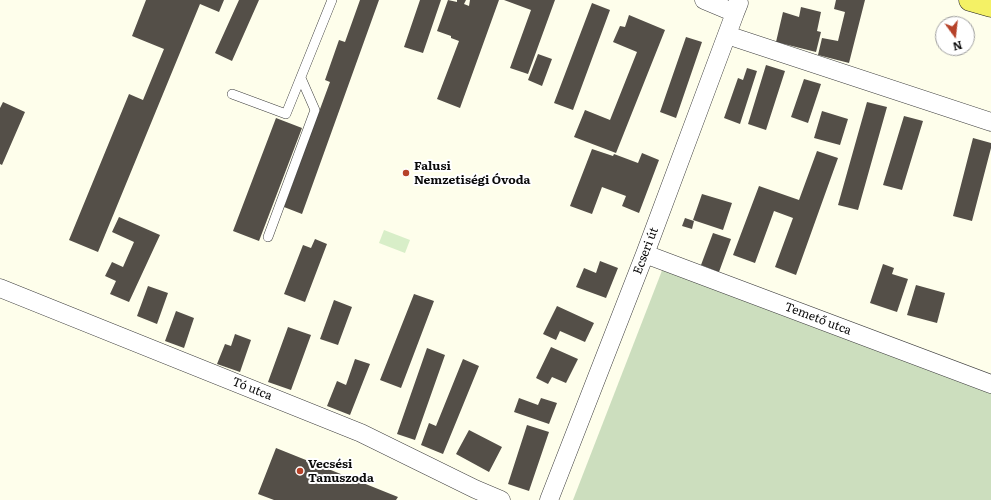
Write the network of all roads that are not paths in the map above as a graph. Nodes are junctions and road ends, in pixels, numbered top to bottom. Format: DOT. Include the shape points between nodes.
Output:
graph roads {
  1 [pos="332,0"];
  2 [pos="704,0"];
  3 [pos="970,0"];
  4 [pos="741,4"];
  5 [pos="991,6"];
  6 [pos="727,35"];
  7 [pos="301,78"];
  8 [pos="232,94"];
  9 [pos="991,122"];
  10 [pos="268,237"];
  11 [pos="645,254"];
  12 [pos="0,288"];
  13 [pos="991,384"];
  14 [pos="470,495"];
  15 [pos="501,500"];
  16 [pos="549,500"];
  1 -- 7 [label="lane"];
  2 -- 4 [label="street"];
  3 -- 5 [label="main road"];
  4 -- 6 [label="street, Ecseri út"];
  6 -- 9 [label="street"];
  6 -- 11 [label="street, Ecseri út"];
  7 -- 8 [label="lane" via="286,114"];
  7 -- 10 [label="lane" via="315,110"];
  11 -- 13 [label="street, Temető utca"];
  11 -- 16 [label="street, Ecseri út"];
  12 -- 14 [label="street, Tó utca" via="361,433"];
  14 -- 15 [label="street, Tó utca"];
}
